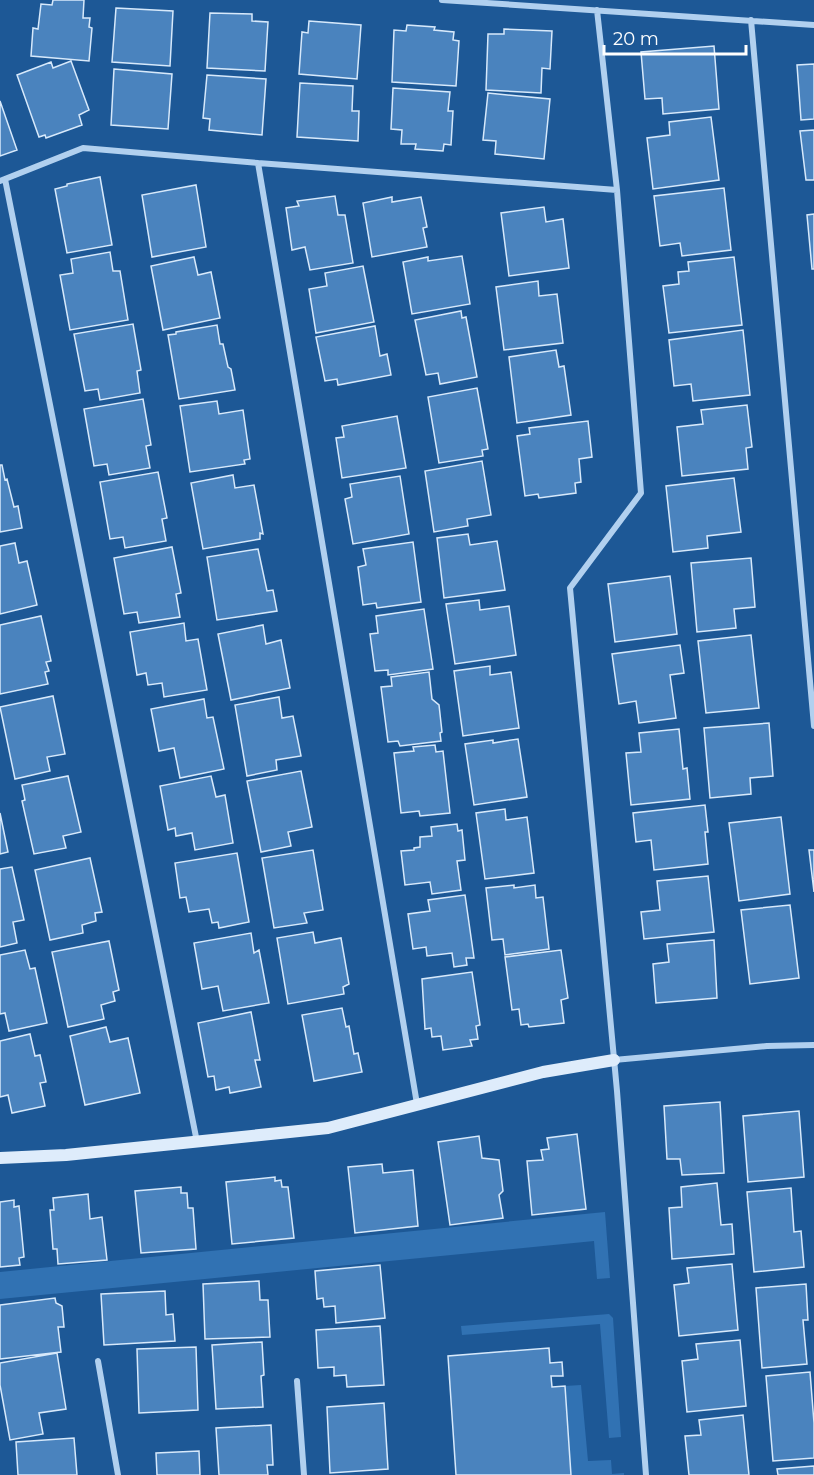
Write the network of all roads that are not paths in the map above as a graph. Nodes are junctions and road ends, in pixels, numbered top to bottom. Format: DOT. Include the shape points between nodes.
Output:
graph roads {
  1 [pos="442,0"];
  2 [pos="495,2"];
  3 [pos="597,10"];
  4 [pos="751,20"];
  5 [pos="814,25"];
  6 [pos="258,164"];
  7 [pos="2,180"];
  8 [pos="617,190"];
  9 [pos="814,726"];
  10 [pos="814,1045"];
  11 [pos="614,1060"];
  12 [pos="417,1104"];
  13 [pos="197,1143"];
  14 [pos="0,1158"];
  15 [pos="98,1361"];
  16 [pos="297,1381"];
  17 [pos="118,1475"];
  18 [pos="304,1475"];
  19 [pos="646,1475"];
  1 -- 2 [label="street"];
  2 -- 3 [label="street"];
  3 -- 4 [label="street"];
  3 -- 8 [label="street"];
  4 -- 5 [label="street"];
  4 -- 9 [label="street"];
  6 -- 7 [label="street" via="83,148"];
  6 -- 8 [label="street"];
  6 -- 12 [label="street"];
  7 -- 13 [label="street"];
  8 -- 11 [label="street" via="641,494 570,588"];
  10 -- 11 [label="street"];
  11 -- 12 [label="street" via="543,1072"];
  11 -- 19 [label="street"];
  12 -- 13 [label="street" via="328,1128"];
  13 -- 14 [label="street"];
  15 -- 17 [label="street"];
  16 -- 18 [label="street"];
}
